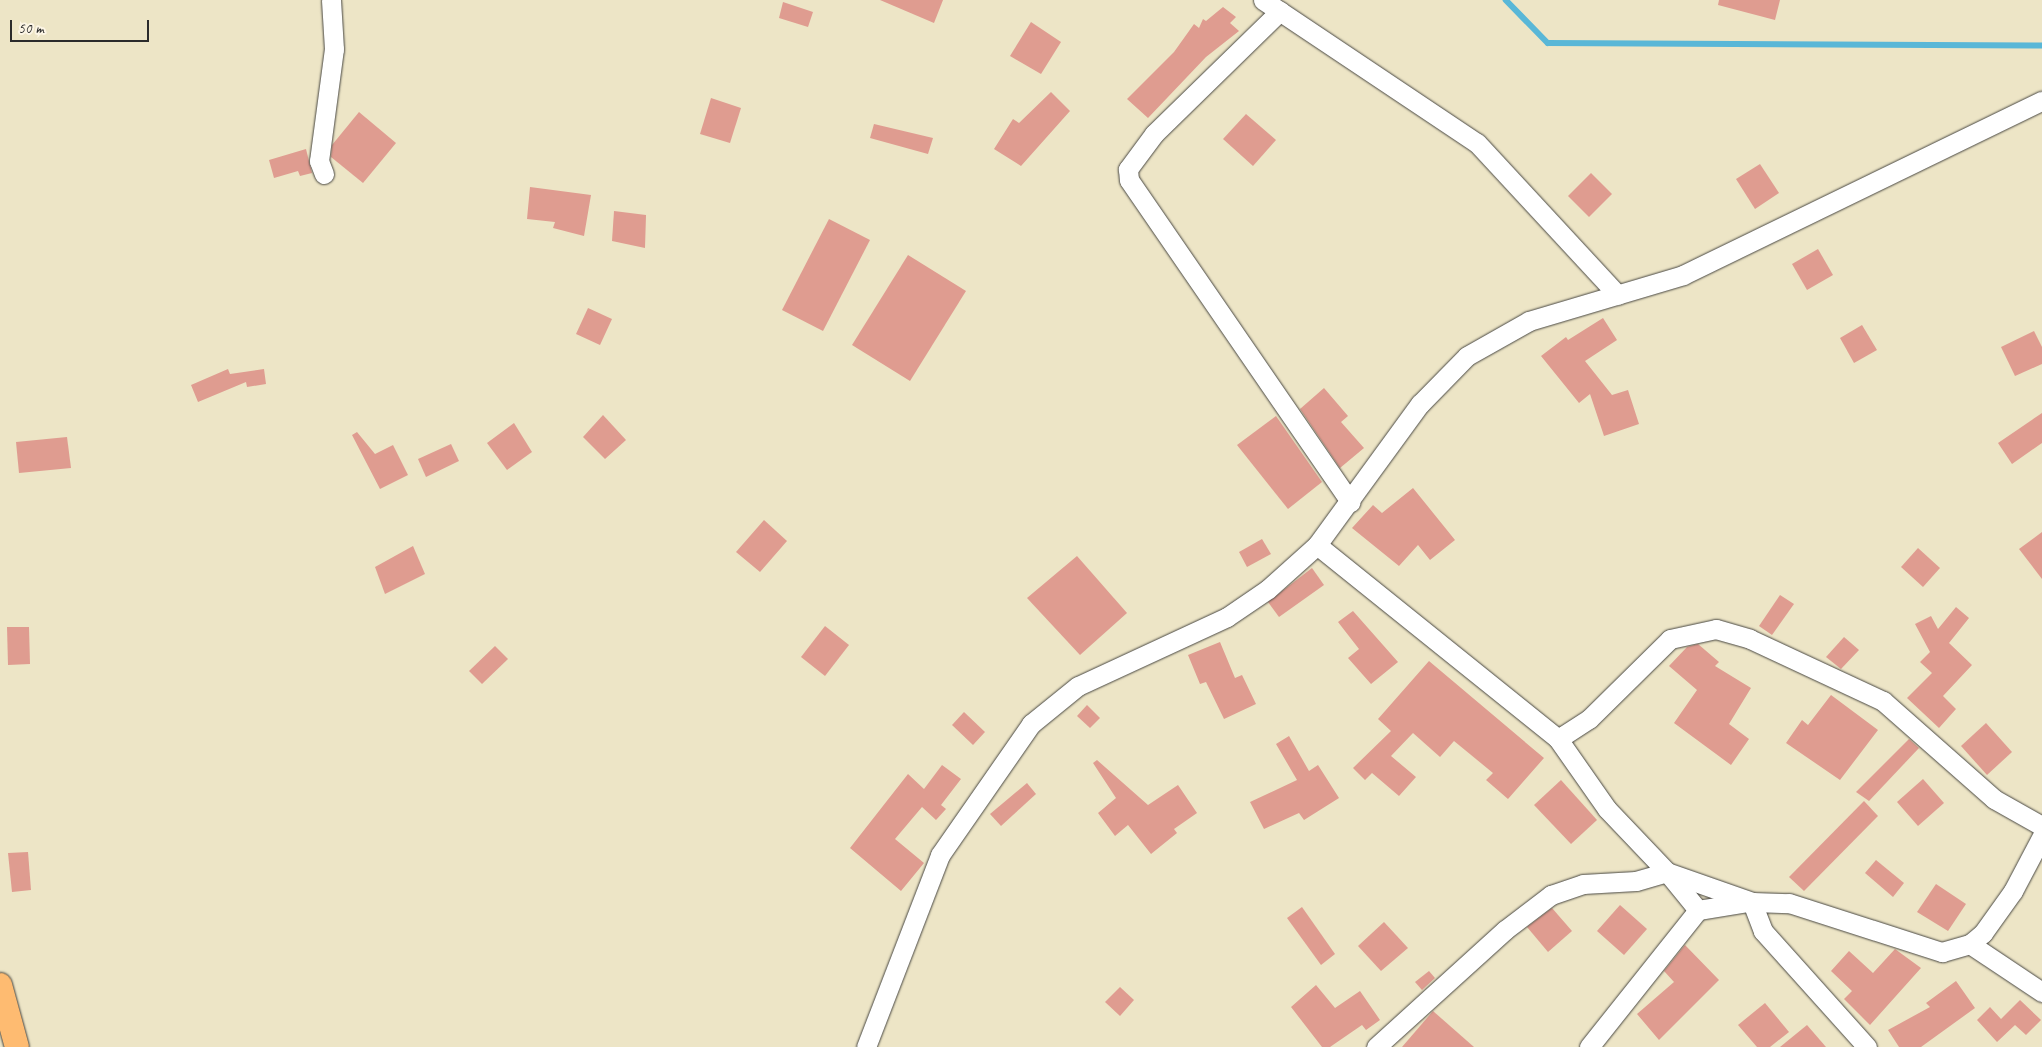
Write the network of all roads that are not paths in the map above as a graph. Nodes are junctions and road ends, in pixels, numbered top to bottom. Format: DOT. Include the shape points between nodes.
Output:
graph roads {
  1 [pos="331,0"];
  2 [pos="1264,0"];
  3 [pos="1280,11"];
  4 [pos="2042,101"];
  5 [pos="324,174"];
  6 [pos="1618,294"];
  7 [pos="1350,502"];
  8 [pos="1316,545"];
  9 [pos="1558,739"];
  10 [pos="2042,826"];
  11 [pos="2042,836"];
  12 [pos="1667,872"];
  13 [pos="1752,902"];
  14 [pos="1698,910"];
  15 [pos="1970,944"];
  16 [pos="0,985"];
  17 [pos="2042,992"];
  18 [pos="17,1047"];
  19 [pos="866,1047"];
  20 [pos="1376,1047"];
  21 [pos="1589,1047"];
  22 [pos="1867,1047"];
  1 -- 5 [label="street" via="334,49 319,161"];
  2 -- 3 [label="street"];
  3 -- 6 [label="street" via="1477,143"];
  3 -- 7 [label="street" via="1154,134 1128,169 1129,180"];
  4 -- 6 [label="street" via="1683,275"];
  6 -- 7 [label="street" via="1529,321 1467,356 1420,404"];
  7 -- 8 [label="street"];
  8 -- 9 [label="street"];
  8 -- 19 [label="street" via="1268,589 1227,617 1078,686 1031,724 940,854"];
  9 -- 10 [label="street" via="1589,718 1670,638 1716,629 1750,638 1883,701 1994,799"];
  9 -- 12 [label="street" via="1607,809"];
  11 -- 15 [label="street" via="2013,891"];
  12 -- 13 [label="street"];
  12 -- 14 [label="street"];
  12 -- 20 [label="street" via="1636,881 1583,884 1551,896 1505,930"];
  13 -- 14 [label="street"];
  13 -- 15 [label="street" via="1789,903 1942,952"];
  13 -- 22 [label="street" via="1763,931"];
  14 -- 21 [label="street"];
  15 -- 17 [label="street"];
  16 -- 18 [label="main road"];
}
